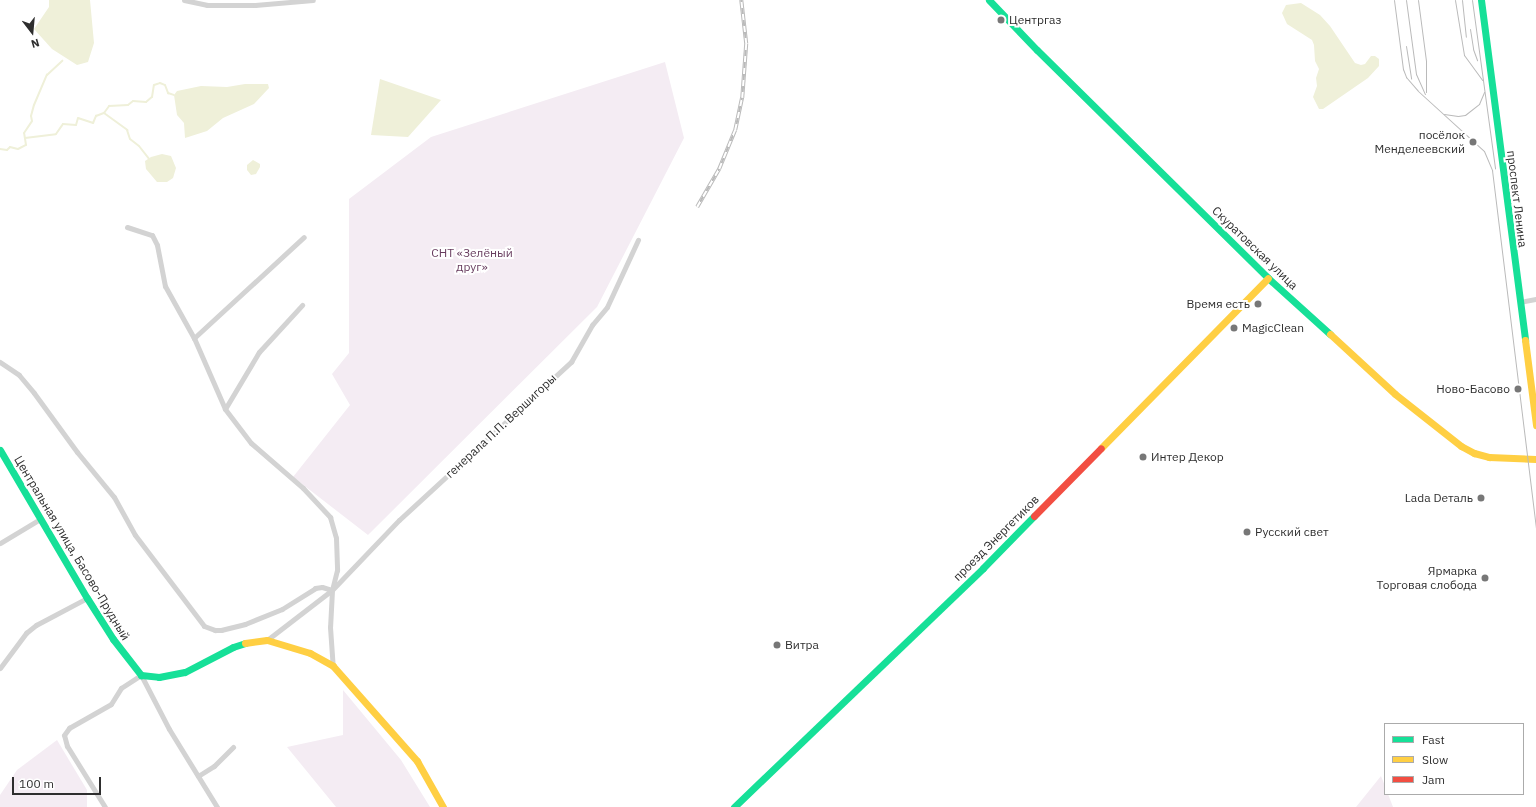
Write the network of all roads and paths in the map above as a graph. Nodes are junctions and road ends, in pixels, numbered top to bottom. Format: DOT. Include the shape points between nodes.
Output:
graph roads {
  1 [pos="184,0"];
  2 [pos="313,0"];
  3 [pos="989,0"];
  4 [pos="1481,0"];
  5 [pos="127,227"];
  6 [pos="304,237"];
  7 [pos="638,240"];
  8 [pos="1268,278"];
  9 [pos="1536,298"];
  10 [pos="1520,302"];
  11 [pos="302,305"];
  12 [pos="194,338"];
  13 [pos="0,362"];
  14 [pos="1535,404"];
  15 [pos="225,409"];
  16 [pos="1536,425"];
  17 [pos="0,450"];
  18 [pos="1536,458"];
  19 [pos="40,519"];
  20 [pos="0,544"];
  21 [pos="332,590"];
  22 [pos="87,598"];
  23 [pos="267,640"];
  24 [pos="333,666"];
  25 [pos="0,668"];
  26 [pos="141,675"];
  27 [pos="234,748"];
  28 [pos="198,776"];
  29 [pos="105,807"];
  30 [pos="217,807"];
  31 [pos="443,807"];
  32 [pos="734,807"];
  1 -- 2 [label="street" via="207,6"];
  3 -- 8 [label="street, Скуратовская улица"];
  4 -- 10 [label="street, проспект Ленина"];
  5 -- 12 [label="street" via="152,235 157,245 165,286"];
  6 -- 12 [label="street"];
  7 -- 21 [label="street, генерала П.П. Вершигоры" via="607,307 592,325 571,362 399,520"];
  8 -- 18 [label="street, Скуратовская улица" via="1395,394 1461,446 1489,457"];
  8 -- 32 [label="street, проезд Энергетиков" via="983,568"];
  9 -- 10 [label="street"];
  10 -- 14 [label="street, проспект Ленина"];
  11 -- 15 [label="street" via="259,352"];
  12 -- 15 [label="street"];
  13 -- 21 [label="street" via="19,375 34,393 114,497 135,535 204,626 221,630 244,624 282,609 317,587"];
  14 -- 16 [label="street, проспект Ленина"];
  15 -- 21 [label="street" via="251,443 303,488 330,517 336,538 337,570"];
  17 -- 19 [label="street, Центральная улица, Басово-Прудный"];
  19 -- 20 [label="street"];
  19 -- 22 [label="street, Центральная улица, Басово-Прудный"];
  21 -- 23 [label="street, генерала П.П. Вершигоры"];
  21 -- 24 [label="street" via="330,626"];
  22 -- 25 [label="street" via="26,633"];
  22 -- 26 [label="street, Центральная улица, Басово-Прудный" via="113,639"];
  23 -- 24 [label="street" via="310,653"];
  23 -- 26 [label="street" via="233,647 184,672 159,677"];
  24 -- 31 [label="street" via="417,761"];
  26 -- 28 [label="street"];
  26 -- 29 [label="street" via="121,688 111,704 69,728 64,735 67,746"];
  27 -- 28 [label="street"];
  28 -- 30 [label="street"];
}
